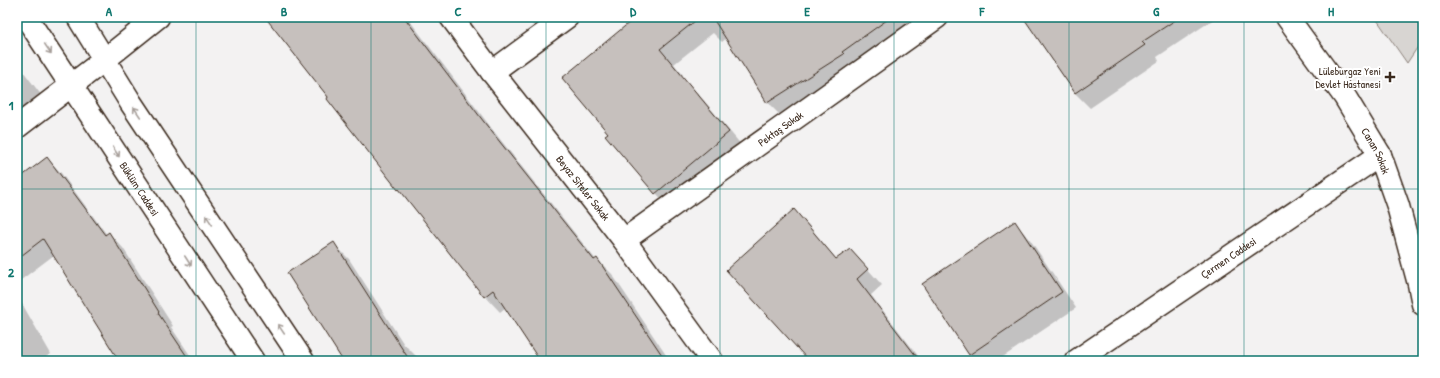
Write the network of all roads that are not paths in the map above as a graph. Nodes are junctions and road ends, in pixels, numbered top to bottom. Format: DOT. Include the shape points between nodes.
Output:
graph roads {
  1 [pos="26,17"];
  2 [pos="78,17"];
  3 [pos="158,17"];
  4 [pos="451,17"];
  5 [pos="567,17"];
  6 [pos="937,17"];
  7 [pos="1287,17"];
  8 [pos="104,60"];
  9 [pos="492,72"];
  10 [pos="72,85"];
  11 [pos="17,127"];
  12 [pos="1380,155"];
  13 [pos="624,240"];
  14 [pos="1423,304"];
  15 [pos="253,361"];
  16 [pos="303,361"];
  17 [pos="712,361"];
  18 [pos="1076,361"];
  1 -- 10 [label="street, Büklüm Caddesi, one-way"];
  2 -- 8 [label="street"];
  3 -- 8 [label="street"];
  4 -- 9 [label="street, Beyaz Siteler Sokak"];
  5 -- 9 [label="street"];
  6 -- 13 [label="street, Pektaş Sokak"];
  7 -- 12 [label="street, Canan Sokak" via="1345,96"];
  8 -- 10 [label="street"];
  16 -- 8 [label="street, one-way"];
  9 -- 13 [label="street, Beyaz Siteler Sokak"];
  10 -- 11 [label="street"];
  10 -- 15 [label="street, Büklüm Caddesi, one-way"];
  12 -- 14 [label="street, Canan Sokak" via="1398,206"];
  12 -- 18 [label="street, Çermen Caddesi"];
  13 -- 17 [label="street, Beyaz Siteler Sokak"];
}
